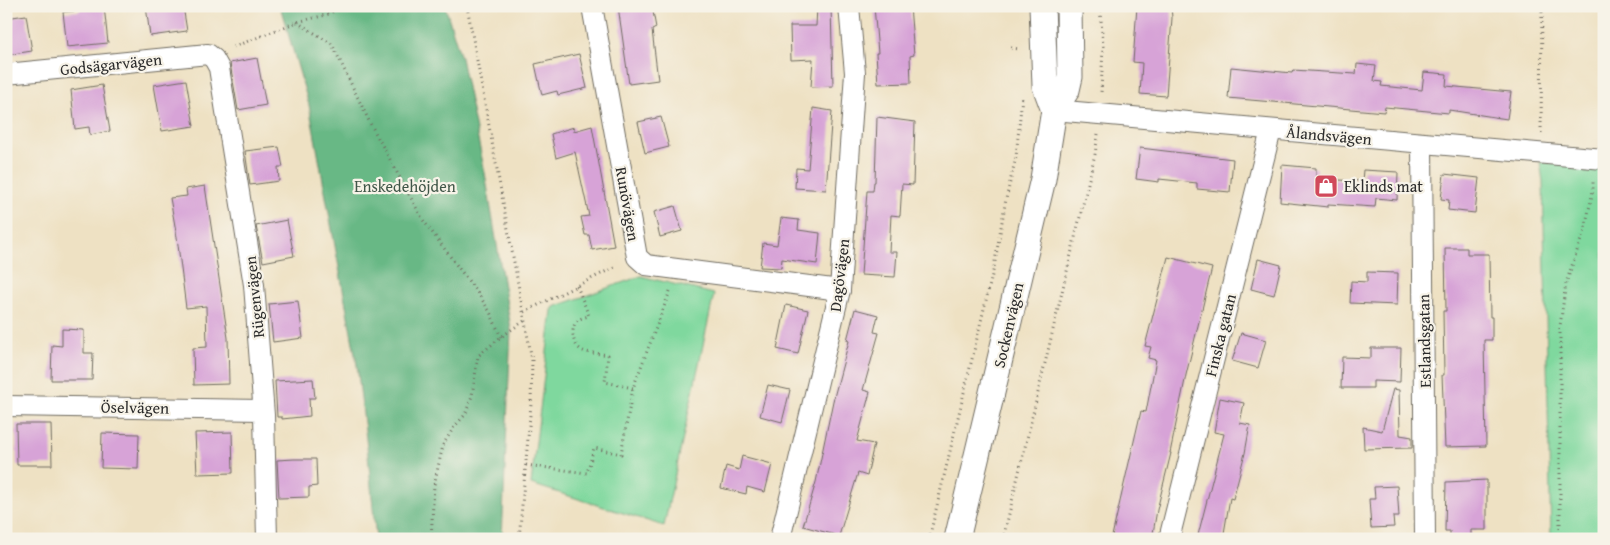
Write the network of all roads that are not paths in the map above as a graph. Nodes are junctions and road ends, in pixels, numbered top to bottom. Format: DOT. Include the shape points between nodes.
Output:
graph roads {
  1 [pos="592,6"];
  2 [pos="850,6"];
  3 [pos="1042,6"];
  4 [pos="1069,6"];
  5 [pos="214,59"];
  6 [pos="6,74"];
  7 [pos="1054,110"];
  8 [pos="1271,130"];
  9 [pos="1422,143"];
  10 [pos="1598,158"];
  11 [pos="840,290"];
  12 [pos="6,406"];
  13 [pos="263,410"];
  14 [pos="266,539"];
  15 [pos="780,539"];
  16 [pos="957,539"];
  17 [pos="1170,539"];
  18 [pos="1426,539"];
  1 -- 11 [label="street, Runövägen" via="637,257 646,265"];
  2 -- 11 [label="street, Dagövägen" via="855,72"];
  3 -- 7 [label="street, Sockenvägen" via="1045,86"];
  4 -- 7 [label="street, Sockenvägen" via="1070,77 1067,90"];
  5 -- 6 [label="street, Godsägarvägen" via="208,54"];
  5 -- 13 [label="street, Rügenvägen" via="220,68 254,285"];
  7 -- 8 [label="street, Ålandsvägen"];
  7 -- 16 [label="street, Sockenvägen" via="1043,179"];
  8 -- 9 [label="street, Ålandsvägen"];
  8 -- 17 [label="street, Finska gatan"];
  9 -- 10 [label="street, Ålandsvägen"];
  9 -- 18 [label="street, Estlandsgatan"];
  11 -- 15 [label="street, Dagövägen"];
  12 -- 13 [label="street, Öselvägen"];
  13 -- 14 [label="street, Rügenvägen"];
}
